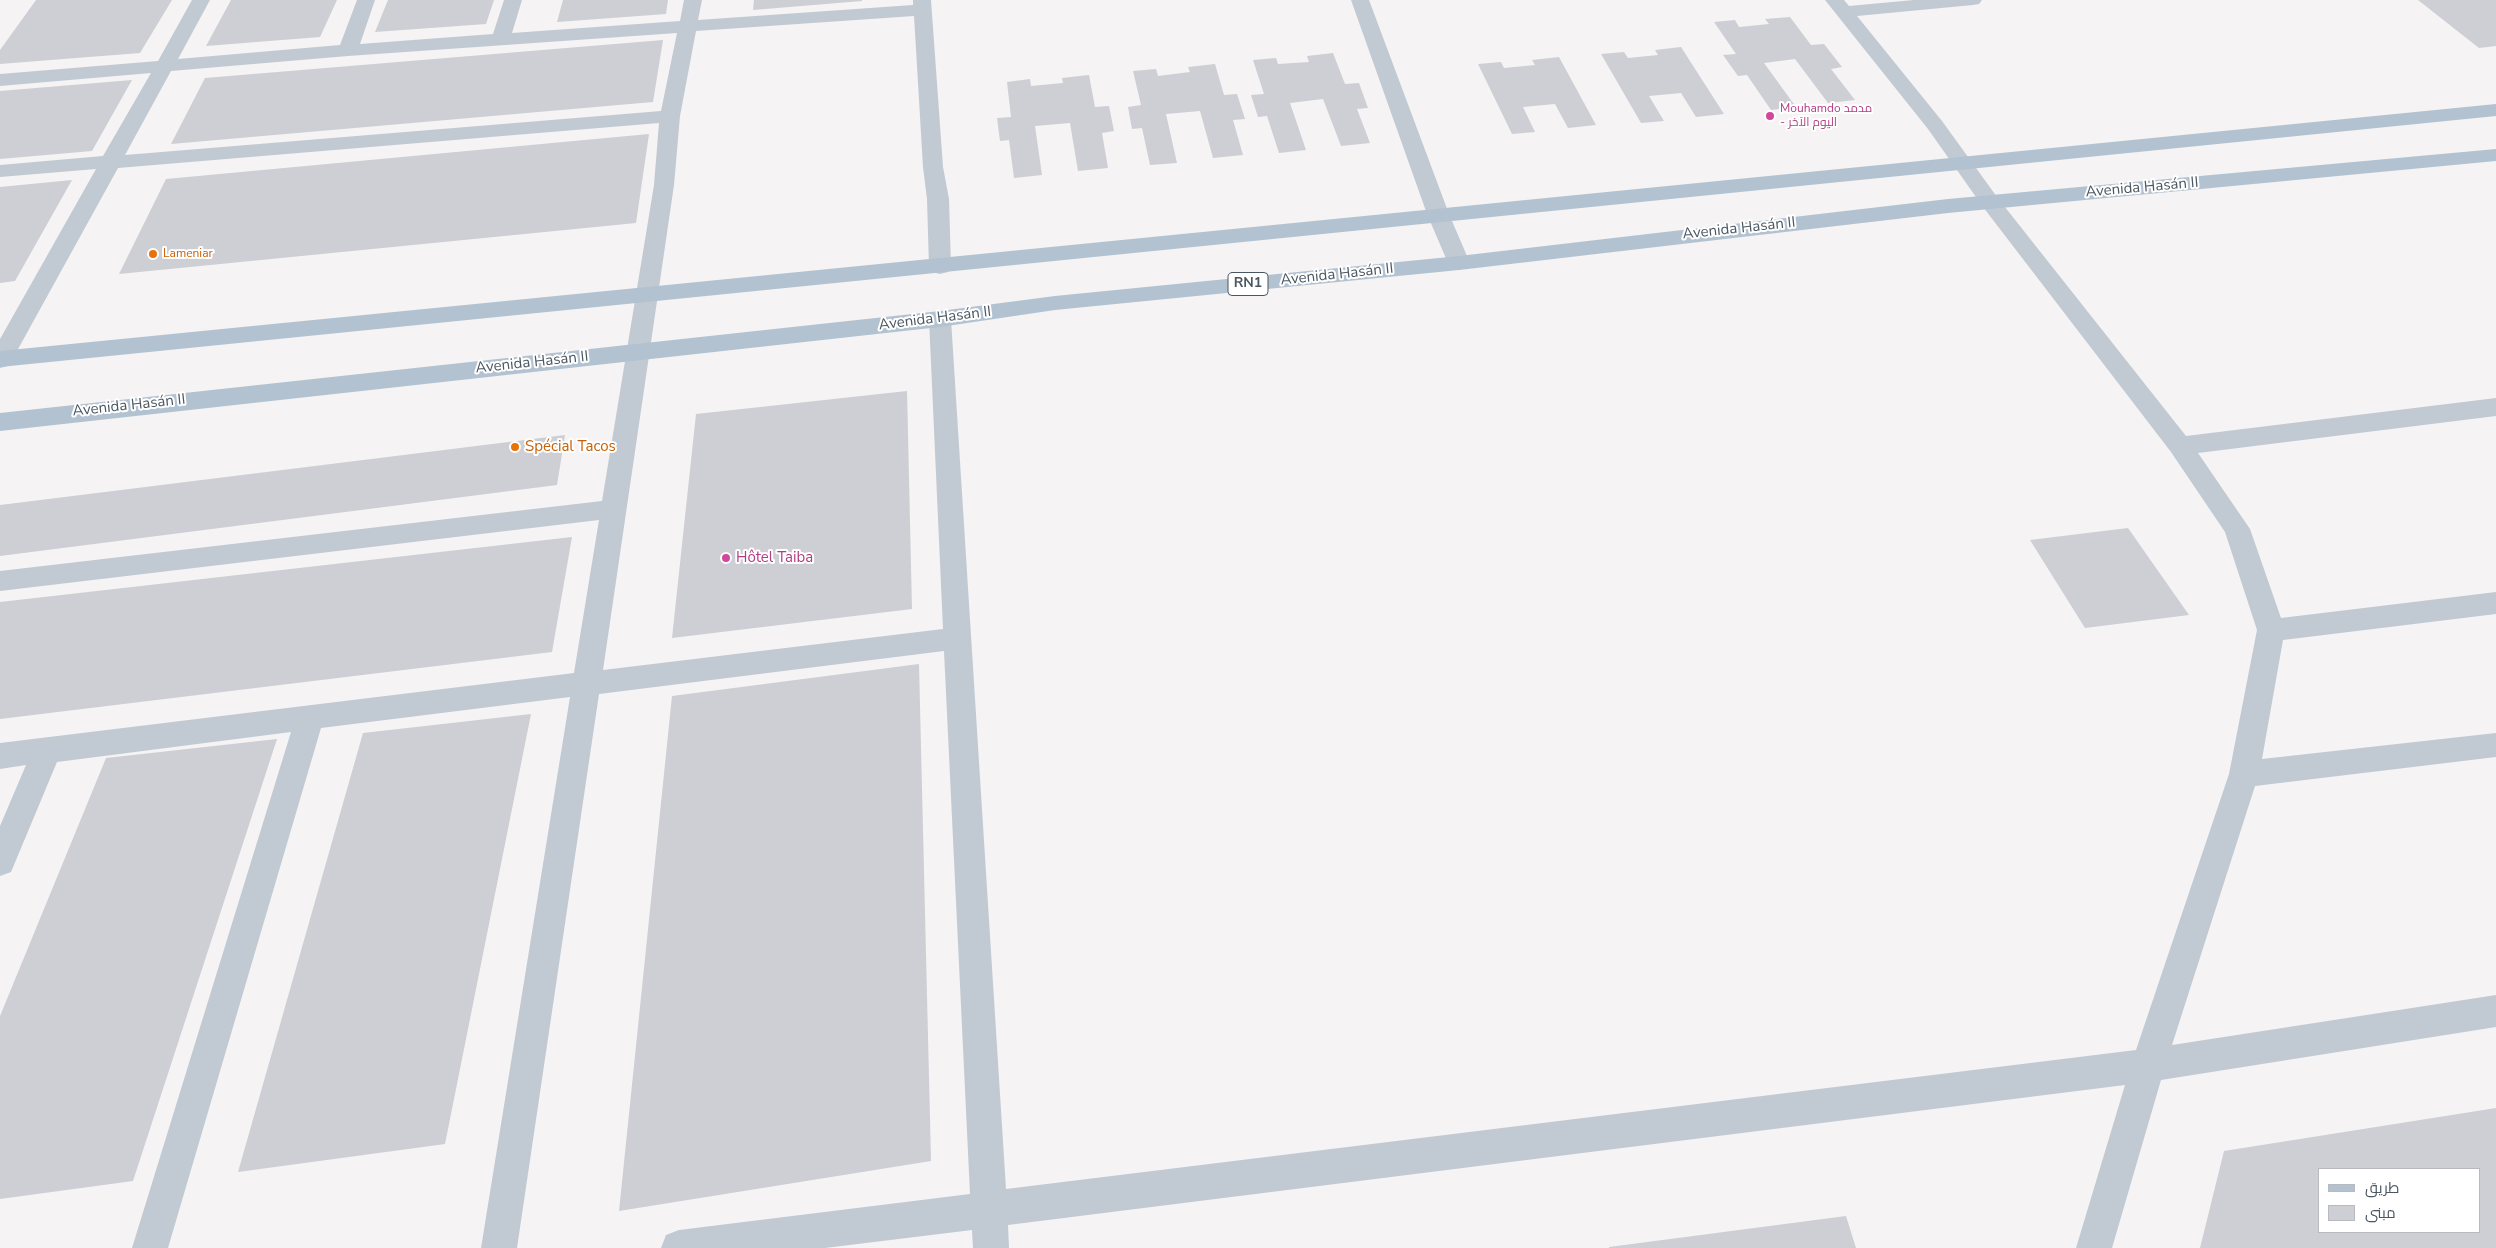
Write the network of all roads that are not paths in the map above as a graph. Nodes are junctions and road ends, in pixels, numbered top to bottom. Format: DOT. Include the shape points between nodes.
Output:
graph roads {
  1 [pos="201,0"];
  2 [pos="366,0"];
  3 [pos="513,0"];
  4 [pos="693,0"];
  5 [pos="1360,0"];
  6 [pos="1973,0"];
  7 [pos="923,5"];
  8 [pos="1839,6"];
  9 [pos="689,28"];
  10 [pos="500,40"];
  11 [pos="348,50"];
  12 [pos="164,67"];
  13 [pos="0,80"];
  14 [pos="2496,110"];
  15 [pos="670,116"];
  16 [pos="2496,155"];
  17 [pos="110,161"];
  18 [pos="1961,163"];
  19 [pos="0,172"];
  20 [pos="1990,202"];
  21 [pos="1438,214"];
  22 [pos="1459,263"];
  23 [pos="940,267"];
  24 [pos="647,296"];
  25 [pos="940,319"];
  26 [pos="638,352"];
  27 [pos="0,359"];
  28 [pos="2496,407"];
  29 [pos="0,422"];
  30 [pos="2180,446"];
  31 [pos="614,509"];
  32 [pos="0,580"];
  33 [pos="2496,603"];
  34 [pos="2271,630"];
  35 [pos="957,638"];
  36 [pos="587,683"];
  37 [pos="310,718"];
  38 [pos="2496,745"];
  39 [pos="48,750"];
  40 [pos="0,756"];
  41 [pos="2244,774"];
  42 [pos="0,862"];
  43 [pos="2496,1010"];
  44 [pos="2148,1065"];
  45 [pos="989,1210"];
  46 [pos="150,1248"];
  47 [pos="499,1248"];
  48 [pos="679,1248"];
  49 [pos="991,1248"];
  50 [pos="2094,1248"];
  1 -- 12 [label="street"];
  2 -- 11 [label="street"];
  3 -- 10 [label="street"];
  4 -- 9 [label="street"];
  5 -- 21 [label="street"];
  6 -- 8 [label="street"];
  7 -- 9 [label="street"];
  7 -- 23 [label="street"];
  8 -- 18 [label="street" via="1935,125"];
  9 -- 10 [label="street"];
  9 -- 15 [label="street"];
  10 -- 11 [label="street"];
  11 -- 12 [label="street"];
  12 -- 13 [label="street"];
  12 -- 17 [label="street"];
  14 -- 18 [label="main road"];
  15 -- 17 [label="street"];
  15 -- 24 [label="street" via="664,185"];
  16 -- 20 [label="main road, Avenida Hasán II / RN1"];
  17 -- 19 [label="street"];
  17 -- 27 [label="street"];
  18 -- 20 [label="street"];
  18 -- 21 [label="main road"];
  20 -- 22 [label="main road, Avenida Hasán II / RN1"];
  20 -- 30 [label="street"];
  21 -- 22 [label="street"];
  21 -- 23 [label="main road"];
  22 -- 25 [label="main road, Avenida Hasán II / RN1" via="1055,303"];
  23 -- 24 [label="main road"];
  24 -- 26 [label="street"];
  24 -- 27 [label="main road"];
  25 -- 26 [label="main road, Avenida Hasán II / RN1"];
  25 -- 35 [label="street"];
  26 -- 29 [label="main road, Avenida Hasán II / RN1"];
  26 -- 31 [label="street"];
  28 -- 30 [label="street"];
  30 -- 34 [label="street" via="2237,529"];
  31 -- 32 [label="street"];
  31 -- 36 [label="street"];
  33 -- 34 [label="street"];
  34 -- 41 [label="street"];
  35 -- 36 [label="street"];
  35 -- 45 [label="street"];
  36 -- 37 [label="street"];
  36 -- 47 [label="street"];
  37 -- 39 [label="street"];
  37 -- 46 [label="street"];
  38 -- 41 [label="street"];
  39 -- 40 [label="street"];
  39 -- 42 [label="street"];
  41 -- 44 [label="street"];
  43 -- 44 [label="street"];
  44 -- 45 [label="street"];
  44 -- 50 [label="street"];
  45 -- 48 [label="street"];
  45 -- 49 [label="street"];
}
